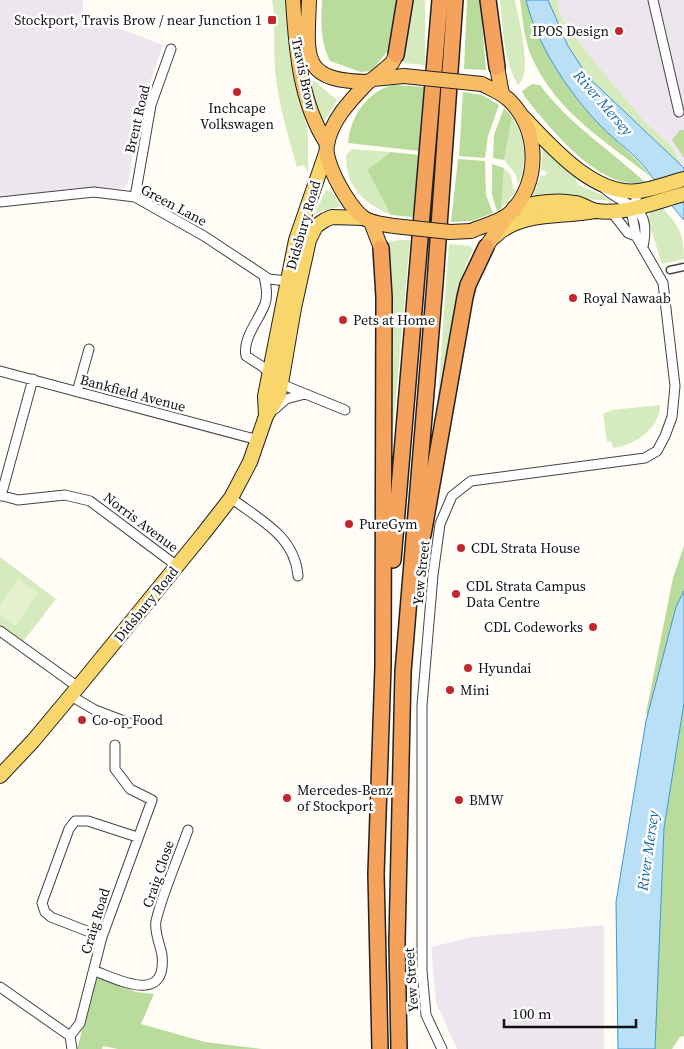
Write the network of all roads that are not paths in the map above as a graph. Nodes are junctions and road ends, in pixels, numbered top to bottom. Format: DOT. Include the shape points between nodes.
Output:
graph roads {
  1 [pos="293,0"];
  2 [pos="309,0"];
  3 [pos="405,0"];
  4 [pos="440,0"];
  5 [pos="454,0"];
  6 [pos="488,0"];
  7 [pos="653,0"];
  8 [pos="171,49"];
  9 [pos="396,55"];
  10 [pos="497,67"];
  11 [pos="371,81"];
  12 [pos="502,94"];
  13 [pos="679,112"];
  14 [pos="523,117"];
  15 [pos="326,148"];
  16 [pos="684,180"];
  17 [pos="602,186"];
  18 [pos="644,190"];
  19 [pos="684,194"];
  20 [pos="135,197"];
  21 [pos="0,202"];
  22 [pos="603,211"];
  23 [pos="511,212"];
  24 [pos="638,212"];
  25 [pos="367,220"];
  26 [pos="636,236"];
  27 [pos="488,244"];
  28 [pos="643,246"];
  29 [pos="381,248"];
  30 [pos="684,267"];
  31 [pos="670,270"];
  32 [pos="264,276"];
  33 [pos="287,280"];
  34 [pos="89,349"];
  35 [pos="0,370"];
  36 [pos="270,373"];
  37 [pos="33,379"];
  38 [pos="281,384"];
  39 [pos="77,392"];
  40 [pos="305,394"];
  41 [pos="345,410"];
  42 [pos="266,416"];
  43 [pos="258,440"];
  44 [pos="0,495"];
  45 [pos="230,498"];
  46 [pos="177,566"];
  47 [pos="298,576"];
  48 [pos="0,631"];
  49 [pos="384,666"];
  50 [pos="403,672"];
  51 [pos="74,692"];
  52 [pos="129,723"];
  53 [pos="115,745"];
  54 [pos="1,773"];
  55 [pos="188,830"];
  56 [pos="137,837"];
  57 [pos="102,937"];
  58 [pos="95,971"];
  59 [pos="0,987"];
  60 [pos="70,1036"];
  61 [pos="72,1049"];
  62 [pos="380,1049"];
  63 [pos="400,1049"];
  64 [pos="442,1049"];
  1 -- 15 [label="highway, Travis Brow" via="298,62 315,125"];
  2 -- 11 [label="highway, Travis Brow" via="308,51 314,66 334,80"];
  3 -- 9 [label="highway"];
  4 -- 49 [label="highway"];
  5 -- 50 [label="highway"];
  6 -- 10 [label="highway"];
  7 -- 13 [label="street"];
  8 -- 20 [label="street, Brent Road" via="151,105"];
  9 -- 11 [label="highway" via="392,63"];
  10 -- 12 [label="highway"];
  11 -- 12 [label="highway, Travis Brow, bridge" via="404,76 482,84"];
  11 -- 15 [label="highway" via="338,117"];
  12 -- 14 [label="highway"];
  14 -- 17 [label="main road" via="578,171"];
  14 -- 23 [label="highway" via="533,160 528,185"];
  15 -- 25 [label="highway, Travis Brow" via="343,192 352,207"];
  15 -- 33 [label="main road, Didsbury Road"];
  16 -- 18 [label="main road"];
  17 -- 18 [label="main road"];
  17 -- 24 [label="street"];
  18 -- 24 [label="street, Yew Street"];
  19 -- 24 [label="main road" via="656,202"];
  20 -- 21 [label="street, Green Lane" via="94,192"];
  20 -- 32 [label="street, Green Lane" via="204,236"];
  22 -- 23 [label="main road" via="576,203 541,202"];
  22 -- 24 [label="main road"];
  22 -- 26 [label="street, Yew Street"];
  22 -- 27 [label="main road" via="520,221 506,227"];
  23 -- 25 [label="highway, bridge" via="471,232 394,226"];
  23 -- 27 [label="highway"];
  24 -- 26 [label="street, Yew Street" via="632,215"];
  24 -- 28 [label="street, Yew Street" via="646,230"];
  25 -- 29 [label="highway, Travis Brow"];
  25 -- 38 [label="main road, Didsbury Road" via="332,217 316,226 309,240"];
  26 -- 28 [label="street, Yew Street"];
  27 -- 50 [label="highway" via="465,297 434,463"];
  28 -- 64 [label="street, Yew Street" via="663,283 675,386 672,417 659,448 645,458 470,482 452,496 440,524 422,705 422,971 426,1015"];
  29 -- 49 [label="highway" via="384,307"];
  30 -- 31 [label="street"];
  32 -- 33 [label="street, Green Lane"];
  32 -- 36 [label="street" via="265,304 244,351 249,359"];
  33 -- 36 [label="main road, Didsbury Road"];
  34 -- 39 [label="street"];
  35 -- 37 [label="street, Bankfield Avenue"];
  36 -- 38 [label="street"];
  36 -- 42 [label="main road, Didsbury Road" via="265,396"];
  37 -- 39 [label="street, Bankfield Avenue"];
  37 -- 44 [label="street"];
  38 -- 40 [label="street"];
  38 -- 42 [label="main road, Didsbury Road"];
  39 -- 43 [label="street, Bankfield Avenue"];
  40 -- 41 [label="street"];
  40 -- 42 [label="street" via="286,399"];
  42 -- 43 [label="main road, Didsbury Road"];
  43 -- 45 [label="main road, Didsbury Road" via="246,471"];
  44 -- 46 [label="street, Norris Avenue" via="18,500 66,495 90,501"];
  45 -- 46 [label="main road, Didsbury Road"];
  45 -- 47 [label="street" via="288,544 296,558"];
  46 -- 51 [label="main road, Didsbury Road"];
  48 -- 51 [label="street"];
  49 -- 62 [label="highway" via="376,874"];
  50 -- 63 [label="highway" via="397,942"];
  51 -- 52 [label="street" via="95,710"];
  51 -- 54 [label="main road, Didsbury Road"];
  53 -- 56 [label="street, Craig Road" via="116,769 130,789 152,800"];
  55 -- 58 [label="street, Craig Close" via="156,923 162,955 157,979 141,987"];
  56 -- 57 [label="street, Craig Road"];
  56 -- 57 [label="street" via="88,821 75,821 69,829 45,894 42,903 51,917"];
  57 -- 58 [label="street, Craig Road"];
  58 -- 60 [label="street, Craig Road" via="80,1023"];
  59 -- 60 [label="street"];
  60 -- 61 [label="street"];
}
